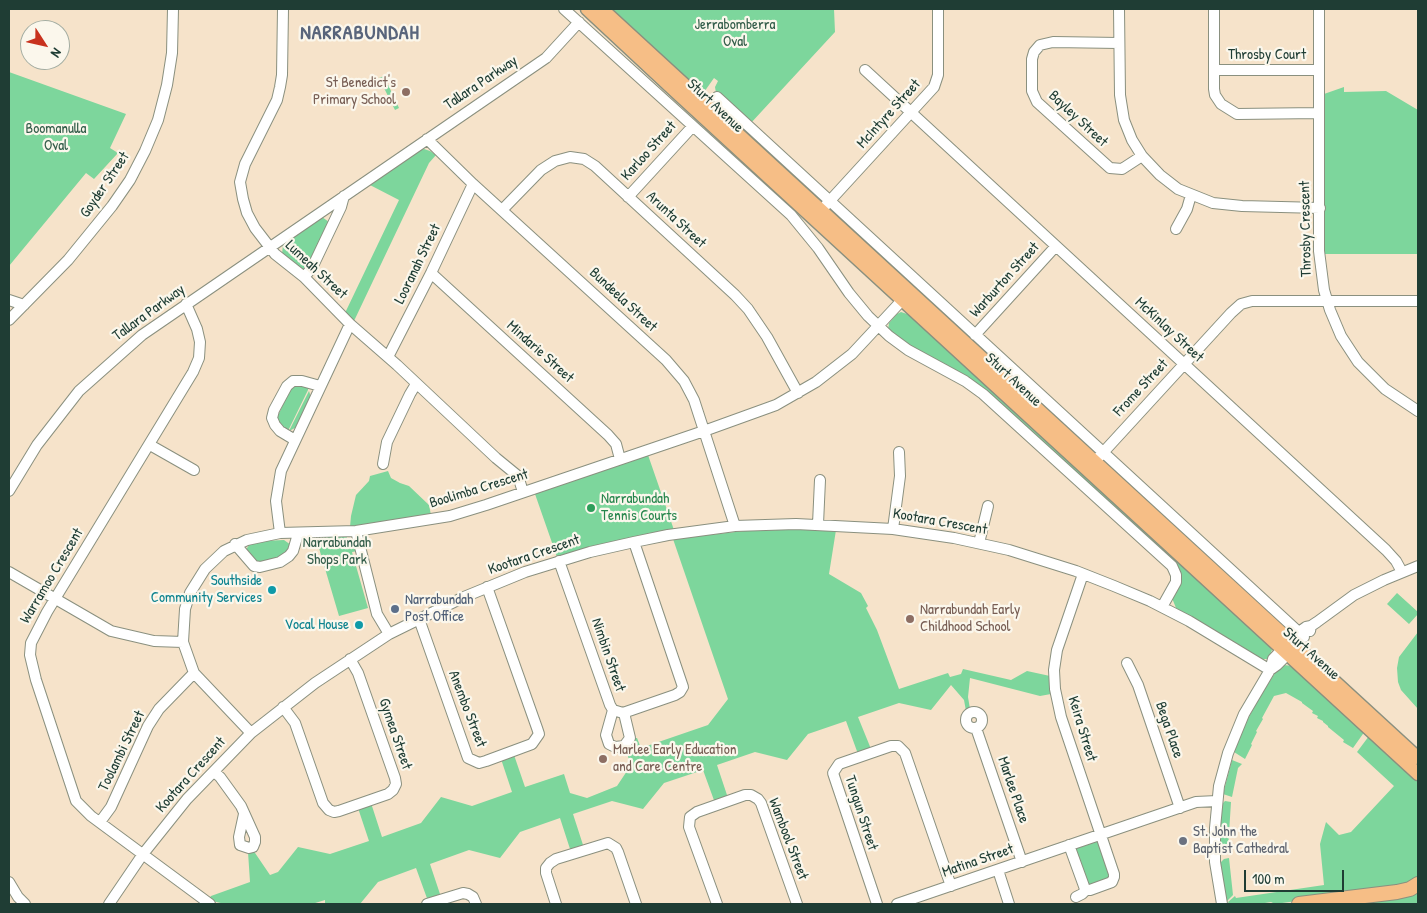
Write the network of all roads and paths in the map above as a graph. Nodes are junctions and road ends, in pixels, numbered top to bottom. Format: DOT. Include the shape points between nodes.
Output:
graph roads {
  1 [pos="173,9"];
  2 [pos="283,9"];
  3 [pos="564,9"];
  4 [pos="938,9"];
  5 [pos="1119,9"];
  6 [pos="1214,9"];
  7 [pos="1319,9"];
  8 [pos="593,10"];
  9 [pos="579,22"];
  10 [pos="1119,43"];
  11 [pos="865,70"];
  12 [pos="1215,70"];
  13 [pos="1319,70"];
  14 [pos="717,98"];
  15 [pos="911,113"];
  16 [pos="1319,113"];
  17 [pos="693,126"];
  18 [pos="426,138"];
  19 [pos="1142,156"];
  20 [pos="473,184"];
  21 [pos="1191,195"];
  22 [pos="344,196"];
  23 [pos="628,197"];
  24 [pos="1320,208"];
  25 [pos="502,210"];
  26 [pos="822,210"];
  27 [pos="320,212"];
  28 [pos="333,224"];
  29 [pos="1176,229"];
  30 [pos="1056,246"];
  31 [pos="269,247"];
  32 [pos="431,273"];
  33 [pos="304,277"];
  34 [pos="906,296"];
  35 [pos="9,300"];
  36 [pos="1327,301"];
  37 [pos="1418,301"];
  38 [pos="186,304"];
  39 [pos="24,305"];
  40 [pos="9,320"];
  41 [pos="350,324"];
  42 [pos="879,326"];
  43 [pos="975,335"];
  44 [pos="388,357"];
  45 [pos="1184,364"];
  46 [pos="416,384"];
  47 [pos="320,386"];
  48 [pos="798,393"];
  49 [pos="1418,410"];
  50 [pos="704,431"];
  51 [pos="295,440"];
  52 [pos="150,445"];
  53 [pos="900,452"];
  54 [pos="620,459"];
  55 [pos="1095,461"];
  56 [pos="383,464"];
  57 [pos="194,470"];
  58 [pos="820,480"];
  59 [pos="9,491"];
  60 [pos="523,492"];
  61 [pos="988,506"];
  62 [pos="818,524"];
  63 [pos="735,526"];
  64 [pos="893,529"];
  65 [pos="356,531"];
  66 [pos="280,533"];
  67 [pos="298,534"];
  68 [pos="634,542"];
  69 [pos="979,543"];
  70 [pos="236,544"];
  71 [pos="559,562"];
  72 [pos="1418,566"];
  73 [pos="9,572"];
  74 [pos="1402,572"];
  75 [pos="1083,574"];
  76 [pos="488,587"];
  77 [pos="55,599"];
  78 [pos="1162,607"];
  79 [pos="419,618"];
  80 [pos="389,634"];
  81 [pos="183,642"];
  82 [pos="1293,643"];
  83 [pos="350,659"];
  84 [pos="1127,663"];
  85 [pos="1270,670"];
  86 [pos="194,673"];
  87 [pos="284,707"];
  88 [pos="613,710"];
  89 [pos="624,713"];
  90 [pos="976,728"];
  91 [pos="251,733"];
  92 [pos="1418,758"];
  93 [pos="214,772"];
  94 [pos="1418,774"];
  95 [pos="1217,801"];
  96 [pos="1180,808"];
  97 [pos="244,814"];
  98 [pos="100,822"];
  99 [pos="1101,834"];
  100 [pos="1069,845"];
  101 [pos="143,854"];
  102 [pos="1022,862"];
  103 [pos="998,870"];
  104 [pos="9,882"];
  105 [pos="1418,884"];
  106 [pos="951,886"];
  107 [pos="1086,890"];
  108 [pos="1076,897"];
  109 [pos="904,903"];
  110 [pos="25,904"];
  111 [pos="109,904"];
  112 [pos="210,904"];
  113 [pos="427,904"];
  114 [pos="476,904"];
  115 [pos="556,904"];
  116 [pos="636,904"];
  117 [pos="716,904"];
  118 [pos="797,904"];
  119 [pos="877,904"];
  120 [pos="1010,904"];
  121 [pos="1222,904"];
  122 [pos="1299,904"];
  1 -- 39 [label="street, Goyder Street" via="167,85 158,120 145,151 112,206 68,260"];
  2 -- 31 [label="street, Lumeah Street" via="282,75 277,100 245,164 240,182 246,213"];
  3 -- 9 [label="street, Sturt Avenue"];
  4 -- 15 [label="street, McIntyre Street" via="938,75 930,91"];
  5 -- 10 [label="street"];
  6 -- 12 [label="street"];
  7 -- 13 [label="street, Throsby Crescent"];
  8 -- 26 [label="main road, Sturt Avenue"];
  9 -- 17 [label="street, Sturt Avenue"];
  9 -- 18 [label="street, Tallara Parkway" via="546,58"];
  10 -- 19 [label="street" via="1124,120"];
  10 -- 19 [label="street, Bayley Street" via="1054,42 1040,45 1032,59 1032,92 1037,102 1110,168 1122,169"];
  11 -- 15 [label="street, McKinlay Street"];
  12 -- 13 [label="street, Throsby Court"];
  12 -- 16 [label="street" via="1215,95 1221,104 1234,112"];
  13 -- 16 [label="street, Throsby Crescent"];
  14 -- 26 [label="street, Sturt Avenue"];
  15 -- 26 [label="street, McIntyre Street"];
  15 -- 30 [label="street, McKinlay Street"];
  16 -- 24 [label="street, Throsby Crescent"];
  17 -- 23 [label="street, Karloo Street"];
  17 -- 42 [label="street, Sturt Avenue" via="790,215 849,293"];
  18 -- 20 [label="street, Bundeela Street"];
  18 -- 22 [label="street, Tallara Parkway"];
  19 -- 21 [label="street" via="1160,175"];
  20 -- 25 [label="street, Bundeela Street"];
  20 -- 32 [label="street, Looranah Street"];
  21 -- 24 [label="street" via="1213,203 1232,205"];
  21 -- 29 [label="street"];
  22 -- 27 [label="street, Tallara Parkway"];
  22 -- 28 [label="street"];
  23 -- 25 [label="street, Arunta Street" via="584,159 570,157 541,170"];
  23 -- 48 [label="street, Arunta Street" via="735,295 767,337"];
  24 -- 36 [label="street, Throsby Crescent" via="1322,285"];
  25 -- 50 [label="street, Bundeela Street" via="666,360 684,381"];
  26 -- 34 [label="main road, Sturt Avenue"];
  26 -- 43 [label="street, Sturt Avenue"];
  27 -- 28 [label="street"];
  27 -- 31 [label="street, Tallara Parkway"];
  28 -- 33 [label="street" via="312,268"];
  30 -- 43 [label="street, Warburton Street"];
  30 -- 45 [label="street, McKinlay Street"];
  31 -- 33 [label="street, Lumeah Street"];
  31 -- 38 [label="street, Tallara Parkway"];
  32 -- 44 [label="street, Looranah Street"];
  32 -- 54 [label="street, Mindarie Street" via="608,435 616,444"];
  33 -- 41 [label="street, Lumeah Street"];
  34 -- 42 [label="street, Boolimba Crescent"];
  34 -- 55 [label="main road, Sturt Avenue"];
  35 -- 39 [label="street"];
  36 -- 37 [label="street, Frome Street"];
  36 -- 45 [label="street, Frome Street" via="1252,301 1241,304"];
  36 -- 49 [label="street, Throsby Crescent" via="1344,340 1363,367 1390,393"];
  38 -- 52 [label="street, Warramoo Crescent" via="200,342 199,358"];
  38 -- 59 [label="street, Tallara Parkway" via="142,335 79,391 36,445"];
  39 -- 40 [label="street, Goyder Street"];
  41 -- 44 [label="street, Lumeah Street"];
  41 -- 47 [label="street"];
  42 -- 48 [label="street, Boolimba Crescent" via="846,359"];
  42 -- 78 [label="street, Sturt Avenue" via="908,350 984,394 1172,566 1176,582"];
  43 -- 55 [label="street, Sturt Avenue"];
  44 -- 46 [label="street, Lumeah Street"];
  45 -- 55 [label="street, Frome Street"];
  45 -- 74 [label="street, McKinlay Street" via="1386,550"];
  46 -- 56 [label="street" via="388,442"];
  46 -- 60 [label="street, Lumeah Street" via="518,476"];
  47 -- 51 [label="street"];
  47 -- 51 [label="street" via="293,381 274,410 272,418 275,425"];
  48 -- 50 [label="street, Boolimba Crescent" via="776,405"];
  50 -- 54 [label="street, Boolimba Crescent"];
  50 -- 63 [label="street, Bundeela Street"];
  51 -- 66 [label="street" via="281,471 278,487 276,501"];
  52 -- 57 [label="street"];
  52 -- 77 [label="street, Warramoo Crescent"];
  53 -- 64 [label="street"];
  54 -- 60 [label="street, Boolimba Crescent"];
  55 -- 82 [label="main road, Sturt Avenue"];
  58 -- 62 [label="street"];
  60 -- 65 [label="street, Boolimba Crescent" via="450,516"];
  61 -- 69 [label="street"];
  62 -- 63 [label="street, Kootara Crescent"];
  62 -- 64 [label="street, Kootara Crescent"];
  63 -- 68 [label="street, Kootara Crescent"];
  64 -- 69 [label="street, Kootara Crescent"];
  65 -- 67 [label="street, Boolimba Crescent"];
  65 -- 80 [label="street" via="377,614"];
  66 -- 67 [label="street, Boolimba Crescent"];
  66 -- 70 [label="street, Boolimba Crescent"];
  67 -- 70 [label="street" via="290,556 260,567 254,566"];
  68 -- 71 [label="street, Kootara Crescent"];
  68 -- 89 [label="street, Nimbin Street" via="683,687 675,695"];
  69 -- 75 [label="street, Kootara Crescent"];
  70 -- 81 [label="street, Boolimba Crescent" via="213,559 194,586 185,609"];
  71 -- 76 [label="street, Kootara Crescent"];
  71 -- 88 [label="street, Nimbin Street"];
  72 -- 74 [label="street"];
  73 -- 77 [label="street"];
  74 -- 82 [label="street" via="1354,595 1306,627"];
  75 -- 78 [label="street, Kootara Crescent"];
  75 -- 99 [label="street, Keira Street" via="1059,644 1054,683 1060,714"];
  76 -- 79 [label="street, Kootara Crescent"];
  76 -- 79 [label="street, Anembo Street" via="539,734 532,744 479,763 468,758"];
  77 -- 81 [label="street" via="111,631 154,641"];
  77 -- 98 [label="street, Warramoo Crescent" via="31,642 32,667 76,801"];
  78 -- 85 [label="street, Kootara Crescent"];
  79 -- 80 [label="street, Kootara Crescent"];
  80 -- 83 [label="street, Kootara Crescent"];
  81 -- 86 [label="street, Boolimba Crescent"];
  82 -- 85 [label="street" via="1278,665"];
  82 -- 92 [label="main road, Sturt Avenue"];
  82 -- 94 [label="main road, Sturt Avenue"];
  83 -- 87 [label="street, Kootara Crescent"];
  83 -- 87 [label="street, Gymea Street" via="358,673 395,778 393,790 339,811 329,810 323,803 295,723"];
  84 -- 96 [label="street, Bega Place" via="1138,685"];
  85 -- 95 [label="street" via="1235,733"];
  86 -- 91 [label="street, Boolimba Crescent"];
  86 -- 98 [label="street, Toolambi Street" via="159,709 148,726 111,807"];
  87 -- 91 [label="street, Kootara Crescent"];
  88 -- 89 [label="street, Nimbin Street"];
  88 -- 89 [label="street" via="606,735 609,744 616,747 624,746 630,738"];
  90 -- 102 [label="street, Marlee Place"];
  91 -- 93 [label="street, Kootara Crescent"];
  93 -- 97 [label="street" via="236,797"];
  93 -- 101 [label="street, Kootara Crescent" via="187,799"];
  95 -- 96 [label="street, Matina Street"];
  95 -- 121 [label="street" via="1214,853"];
  96 -- 99 [label="street, Matina Street"];
  98 -- 101 [label="street, Warramoo Crescent"];
  99 -- 100 [label="street, Matina Street"];
  99 -- 107 [label="street" via="1114,877 1110,883"];
  100 -- 102 [label="street, Matina Street"];
  100 -- 107 [label="street"];
  101 -- 111 [label="street, Kootara Crescent"];
  101 -- 112 [label="street, Warramoo Crescent"];
  102 -- 103 [label="street, Matina Street"];
  103 -- 106 [label="street, Matina Street"];
  103 -- 120 [label="street"];
  104 -- 110 [label="street"];
  105 -- 122 [label="highway" via="1396,892"];
  106 -- 109 [label="street, Matina Street"];
  106 -- 119 [label="street, Tungun Street" via="905,753 898,746 891,746 839,764 833,773"];
  107 -- 108 [label="street"];
  113 -- 114 [label="street" via="463,893 473,897"];
  115 -- 116 [label="street" via="546,873 550,863 608,844 618,852"];
  117 -- 118 [label="street, Wambool Street" via="689,827 690,817 751,795 761,803"];
}
